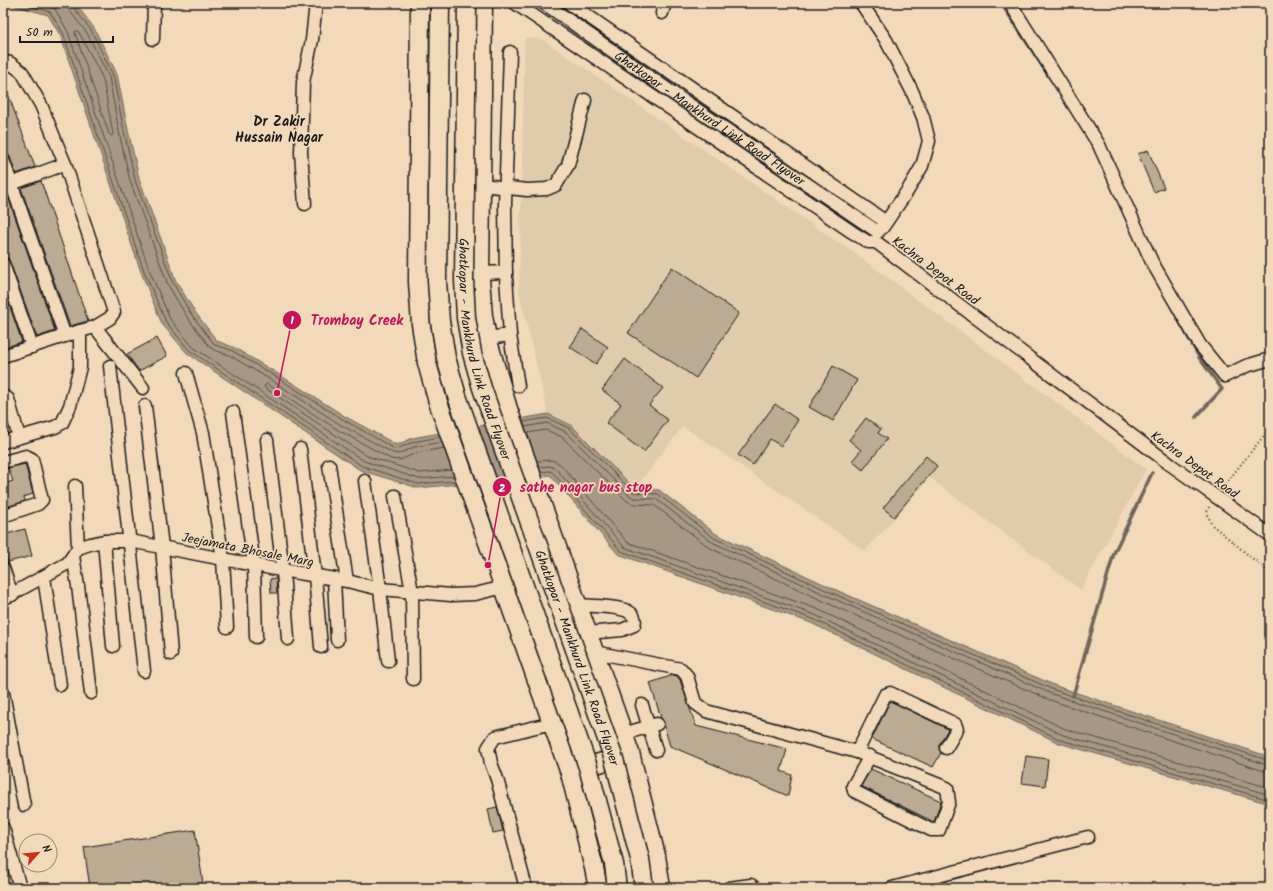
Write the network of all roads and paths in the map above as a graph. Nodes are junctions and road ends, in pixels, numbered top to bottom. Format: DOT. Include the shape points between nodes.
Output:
graph roads {
  1 [pos="154,3"];
  2 [pos="316,3"];
  3 [pos="420,3"];
  4 [pos="440,3"];
  5 [pos="467,3"];
  6 [pos="483,3"];
  7 [pos="515,3"];
  8 [pos="544,3"];
  9 [pos="569,3"];
  10 [pos="861,3"];
  11 [pos="1010,3"];
  12 [pos="153,39"];
  13 [pos="510,52"];
  14 [pos="3,61"];
  15 [pos="585,100"];
  16 [pos="3,160"];
  17 [pos="65,164"];
  18 [pos="482,185"];
  19 [pos="7,186"];
  20 [pos="506,187"];
  21 [pos="305,204"];
  22 [pos="886,222"];
  23 [pos="877,237"];
  24 [pos="3,264"];
  25 [pos="506,272"];
  26 [pos="481,273"];
  27 [pos="95,327"];
  28 [pos="80,331"];
  29 [pos="510,335"];
  30 [pos="65,336"];
  31 [pos="487,338"];
  32 [pos="32,347"];
  33 [pos="3,356"];
  34 [pos="1270,359"];
  35 [pos="110,366"];
  36 [pos="186,373"];
  37 [pos="518,386"];
  38 [pos="143,388"];
  39 [pos="3,396"];
  40 [pos="144,406"];
  41 [pos="233,412"];
  42 [pos="19,437"];
  43 [pos="266,440"];
  44 [pos="3,442"];
  45 [pos="300,449"];
  46 [pos="3,462"];
  47 [pos="329,465"];
  48 [pos="365,481"];
  49 [pos="74,486"];
  50 [pos="395,496"];
  51 [pos="3,516"];
  52 [pos="1270,536"];
  53 [pos="104,541"];
  54 [pos="130,541"];
  55 [pos="162,547"];
  56 [pos="75,552"];
  57 [pos="223,559"];
  58 [pos="254,565"];
  59 [pos="3,568"];
  60 [pos="283,571"];
  61 [pos="315,576"];
  62 [pos="44,577"];
  63 [pos="334,579"];
  64 [pos="347,581"];
  65 [pos="504,587"];
  66 [pos="380,589"];
  67 [pos="7,592"];
  68 [pos="412,592"];
  69 [pos="577,604"];
  70 [pos="227,627"];
  71 [pos="587,633"];
  72 [pos="256,637"];
  73 [pos="288,639"];
  74 [pos="338,640"];
  75 [pos="113,646"];
  76 [pos="321,647"];
  77 [pos="594,652"];
  78 [pos="171,654"];
  79 [pos="388,661"];
  80 [pos="144,671"];
  81 [pos="413,679"];
  82 [pos="60,685"];
  83 [pos="3,693"];
  84 [pos="91,693"];
  85 [pos="642,705"];
  86 [pos="552,723"];
  87 [pos="653,725"];
  88 [pos="623,734"];
  89 [pos="946,748"];
  90 [pos="656,750"];
  91 [pos="857,752"];
  92 [pos="630,753"];
  93 [pos="870,756"];
  94 [pos="570,773"];
  95 [pos="24,805"];
  96 [pos="3,828"];
  97 [pos="1088,836"];
  98 [pos="20,888"];
  99 [pos="526,888"];
  100 [pos="598,888"];
  101 [pos="618,888"];
  102 [pos="644,888"];
  103 [pos="661,888"];
  104 [pos="729,888"];
  105 [pos="755,888"];
  106 [pos="892,888"];
  1 -- 12 [label="street"];
  2 -- 21 [label="street" via="312,40 303,82 301,153"];
  3 -- 65 [label="highway" via="418,282 421,324 427,363 438,402"];
  4 -- 101 [label="highway, Ghatkopar - Mankhurd Link Road Flyover, bridge" via="437,281 446,358 457,396 588,767"];
  5 -- 102 [label="highway, Ghatkopar - Mankhurd Link Road Flyover, bridge" via="464,280 466,318 472,353 482,388 614,759 640,859"];
  6 -- 18 [label="highway"];
  7 -- 23 [label="street, Kachra Depot Road" via="852,232 868,242"];
  8 -- 23 [label="street, Ghatkopar - Mankhurd Link Road Flyover"];
  9 -- 22 [label="street"];
  10 -- 22 [label="street" via="886,40 912,91 923,117 929,141 922,166"];
  11 -- 34 [label="street" via="1099,145 1152,262 1200,345 1225,376"];
  13 -- 20 [label="street"];
  14 -- 17 [label="street" via="22,72 41,105"];
  15 -- 20 [label="street" via="568,164 556,185 547,189 527,190"];
  16 -- 19 [label="street"];
  17 -- 19 [label="street"];
  17 -- 27 [label="street" via="114,312 110,318"];
  18 -- 20 [label="street"];
  18 -- 26 [label="highway"];
  19 -- 30 [label="street"];
  20 -- 25 [label="street"];
  22 -- 23 [label="street"];
  23 -- 52 [label="street, Kachra Depot Road" via="1171,465"];
  24 -- 32 [label="street"];
  25 -- 26 [label="street"];
  25 -- 29 [label="street"];
  26 -- 31 [label="highway"];
  27 -- 28 [label="street"];
  27 -- 38 [label="street"];
  28 -- 30 [label="street"];
  28 -- 42 [label="street" via="80,367 70,406 62,423"];
  29 -- 31 [label="street"];
  29 -- 37 [label="street"];
  30 -- 32 [label="street"];
  31 -- 69 [label="highway" via="508,409"];
  32 -- 33 [label="street"];
  35 -- 54 [label="street"];
  36 -- 57 [label="street" via="203,433"];
  39 -- 42 [label="street" via="8,399"];
  40 -- 55 [label="street"];
  41 -- 58 [label="street"];
  42 -- 44 [label="street"];
  43 -- 60 [label="street"];
  45 -- 61 [label="street"];
  46 -- 51 [label="street" via="26,456 32,459 42,500 38,504"];
  47 -- 64 [label="street"];
  48 -- 66 [label="street"];
  49 -- 56 [label="street"];
  50 -- 68 [label="street"];
  53 -- 54 [label="street, Jeejamata Bhosale Marg"];
  53 -- 56 [label="street, Jeejamata Bhosale Marg" via="90,544"];
  53 -- 75 [label="street"];
  54 -- 55 [label="street, Jeejamata Bhosale Marg"];
  54 -- 80 [label="street"];
  55 -- 57 [label="street, Jeejamata Bhosale Marg"];
  55 -- 78 [label="street"];
  56 -- 62 [label="street, Jeejamata Bhosale Marg" via="68,563"];
  56 -- 84 [label="street"];
  57 -- 58 [label="street, Jeejamata Bhosale Marg"];
  57 -- 70 [label="street"];
  58 -- 60 [label="street, Jeejamata Bhosale Marg"];
  58 -- 72 [label="street"];
  59 -- 67 [label="street"];
  60 -- 61 [label="street, Jeejamata Bhosale Marg"];
  60 -- 73 [label="street"];
  61 -- 63 [label="street, Jeejamata Bhosale Marg"];
  61 -- 76 [label="street"];
  62 -- 67 [label="street, Jeejamata Bhosale Marg"];
  62 -- 82 [label="street"];
  63 -- 64 [label="street, Jeejamata Bhosale Marg"];
  63 -- 74 [label="street"];
  64 -- 66 [label="street, Jeejamata Bhosale Marg"];
  65 -- 68 [label="street, Jeejamata Bhosale Marg" via="475,594"];
  65 -- 86 [label="highway"];
  66 -- 68 [label="street, Jeejamata Bhosale Marg"];
  66 -- 79 [label="street"];
  68 -- 81 [label="street"];
  69 -- 71 [label="highway"];
  69 -- 71 [label="street" via="624,609 631,613 635,620 634,625 627,628"];
  71 -- 77 [label="highway"];
  77 -- 88 [label="highway"];
  77 -- 91 [label="street" via="682,669 687,676 695,703 706,711"];
  83 -- 95 [label="street"];
  85 -- 87 [label="street"];
  86 -- 94 [label="highway"];
  86 -- 99 [label="street" via="495,737 488,748"];
  87 -- 88 [label="street"];
  87 -- 90 [label="street"];
  88 -- 92 [label="highway"];
  89 -- 91 [label="street" via="957,729 955,724 890,693 886,695"];
  91 -- 93 [label="street"];
  92 -- 94 [label="highway"];
  92 -- 103 [label="highway" via="656,856"];
  93 -- 93 [label="street" via="947,788 949,802 939,830 931,830 854,791 853,786"];
  94 -- 100 [label="highway"];
  96 -- 98 [label="street"];
  97 -- 106 [label="street"];
  104 -- 105 [label="street" via="751,885"];
}
